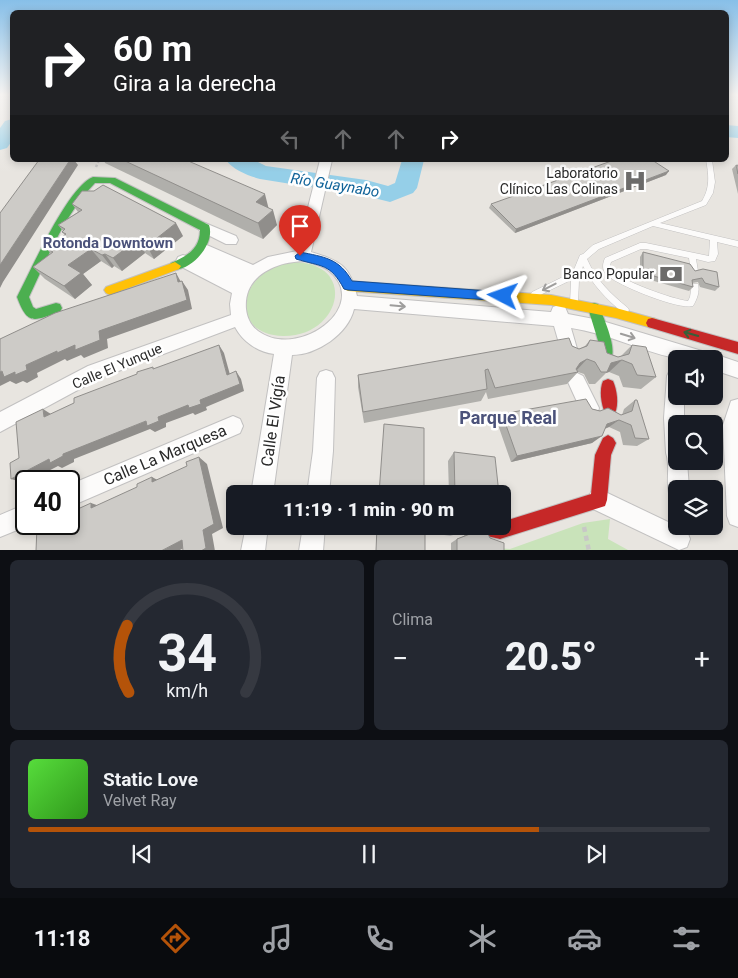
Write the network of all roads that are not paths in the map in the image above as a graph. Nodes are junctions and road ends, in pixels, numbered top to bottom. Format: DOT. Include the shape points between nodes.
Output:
graph roads {
  1 [pos="326,162"];
  2 [pos="709,162"];
  3 [pos="653,224"];
  4 [pos="205,228"];
  5 [pos="713,238"];
  6 [pos="231,240"];
  7 [pos="738,244"];
  8 [pos="193,255"];
  9 [pos="302,256"];
  10 [pos="692,256"];
  11 [pos="583,257"];
  12 [pos="694,271"];
  13 [pos="576,274"];
  14 [pos="247,281"];
  15 [pos="695,286"];
  16 [pos="110,290"];
  17 [pos="349,294"];
  18 [pos="522,298"];
  19 [pos="556,301"];
  20 [pos="574,304"];
  21 [pos="56,308"];
  22 [pos="594,308"];
  23 [pos="239,319"];
  24 [pos="636,319"];
  25 [pos="561,320"];
  26 [pos="599,327"];
  27 [pos="284,348"];
  28 [pos="738,348"];
  29 [pos="673,350"];
  30 [pos="569,352"];
  31 [pos="606,357"];
  32 [pos="723,365"];
  33 [pos="738,370"];
  34 [pos="326,378"];
  35 [pos="577,382"];
  36 [pos="608,386"];
  37 [pos="590,408"];
  38 [pos="610,408"];
  39 [pos="738,408"];
  40 [pos="0,422"];
  41 [pos="233,426"];
  42 [pos="603,447"];
  43 [pos="263,485"];
  44 [pos="319,485"];
  45 [pos="80,491"];
  46 [pos="598,500"];
  47 [pos="738,516"];
  48 [pos="15,519"];
  49 [pos="0,526"];
  50 [pos="511,528"];
  51 [pos="256,535"];
  52 [pos="313,535"];
  53 [pos="679,538"];
  54 [pos="254,550"];
  55 [pos="311,550"];
  1 -- 9 [label="street"];
  2 -- 3 [label="lane" via="712,186 704,203"];
  3 -- 5 [label="lane"];
  3 -- 11 [label="lane" via="596,246"];
  4 -- 6 [label="street"];
  4 -- 8 [label="street" via="206,235"];
  4 -- 21 [label="street" via="112,180 94,180 85,186 23,297 29,313 35,315"];
  5 -- 7 [label="lane"];
  5 -- 10 [label="lane" via="712,259"];
  8 -- 14 [label="street"];
  8 -- 14 [label="street"];
  8 -- 16 [label="street" via="157,274"];
  9 -- 14 [label="street" via="280,259"];
  9 -- 17 [label="street" via="317,258 335,267 341,273"];
  10 -- 12 [label="lane"];
  10 -- 15 [label="lane" via="640,246 608,260 607,268 616,278 684,304 690,304 694,298"];
  11 -- 13 [label="lane"];
  11 -- 24 [label="lane" via="596,284"];
  13 -- 18 [label="lane, one-way"];
  13 -- 20 [label="lane"];
  14 -- 23 [label="street" via="237,304"];
  17 -- 18 [label="street"];
  17 -- 25 [label="street, one-way"];
  17 -- 27 [label="street" via="342,320 335,329 305,345"];
  18 -- 19 [label="street"];
  19 -- 20 [label="street"];
  19 -- 25 [label="street"];
  20 -- 22 [label="street"];
  22 -- 24 [label="street"];
  22 -- 26 [label="street"];
  23 -- 27 [label="street" via="243,328 256,340"];
  23 -- 40 [label="street, Calle El Yunque" via="94,372"];
  28 -- 24 [label="street, one-way"];
  25 -- 26 [label="street"];
  25 -- 30 [label="street"];
  26 -- 29 [label="street, one-way"];
  26 -- 31 [label="street"];
  27 -- 43 [label="street, Calle El Vigía"];
  32 -- 33 [label="street"];
  34 -- 44 [label="street"];
  35 -- 37 [label="street"];
  36 -- 38 [label="street"];
  39 -- 47 [label="street" via="733,425"];
  41 -- 45 [label="street, Calle La Marquesa"];
  42 -- 46 [label="street"];
  46 -- 50 [label="street"];
  46 -- 53 [label="street"];
  48 -- 49 [label="street"];
  51 -- 54 [label="street"];
  52 -- 55 [label="street"];
}
